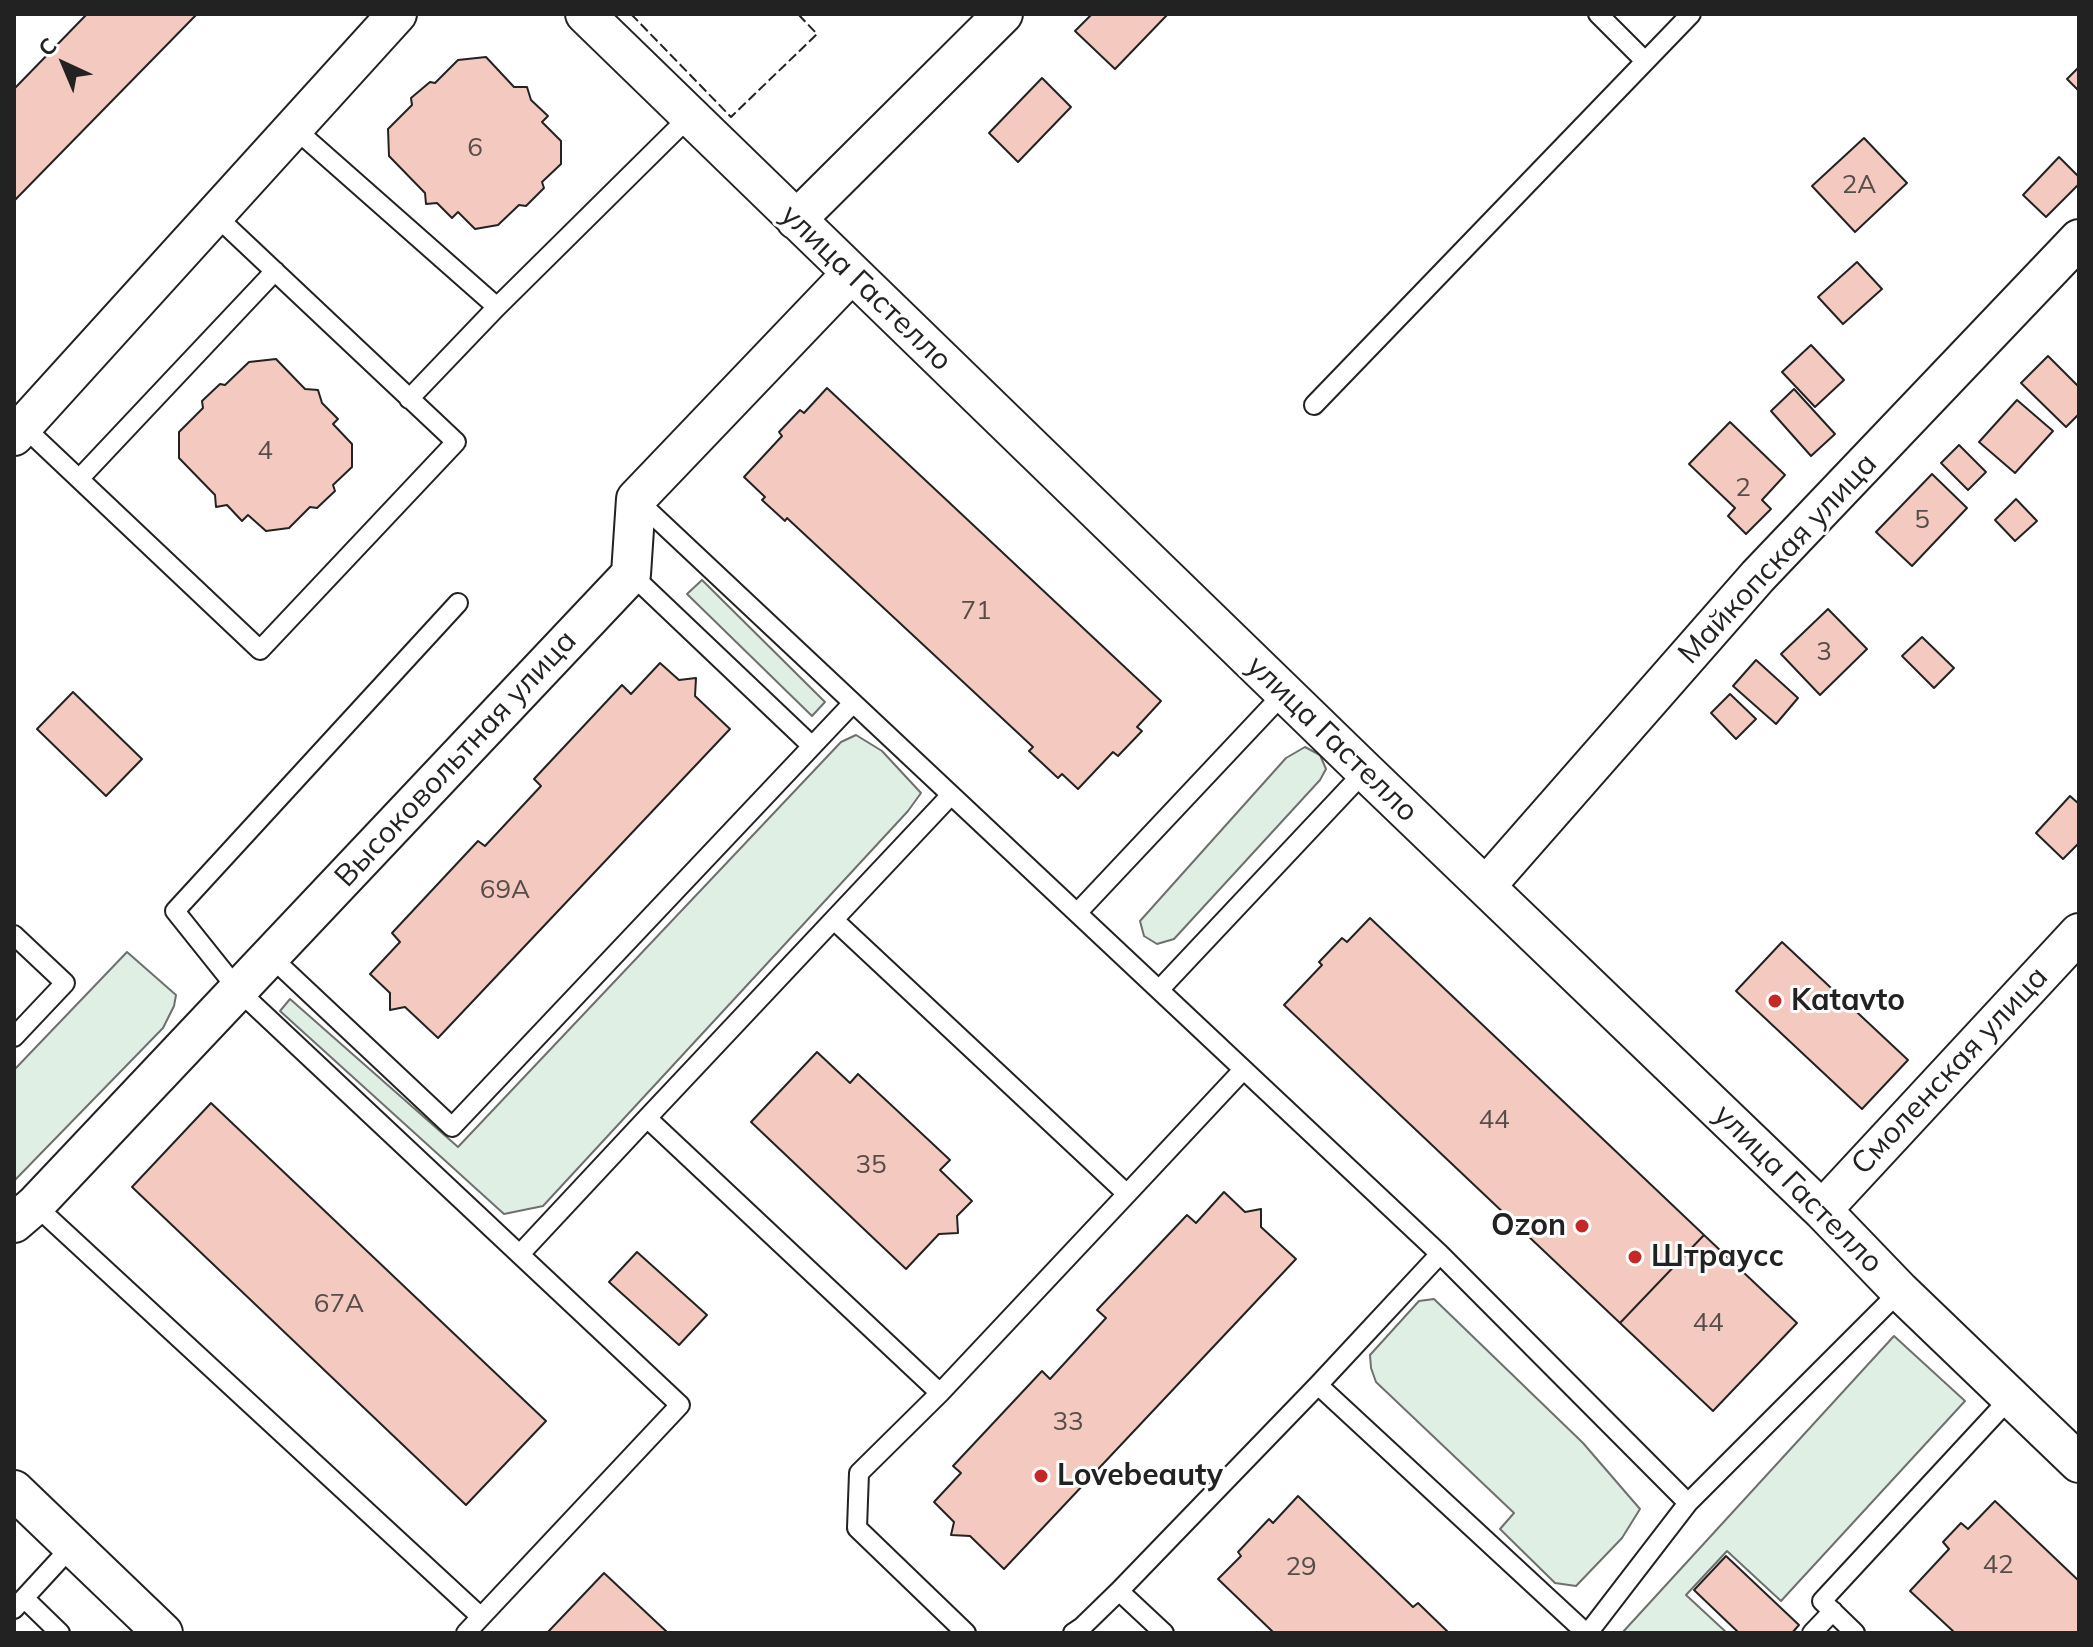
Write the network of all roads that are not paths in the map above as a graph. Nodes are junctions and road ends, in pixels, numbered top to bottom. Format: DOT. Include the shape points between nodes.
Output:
graph roads {
  1 [pos="397,14"];
  2 [pos="585,14"];
  3 [pos="1003,14"];
  4 [pos="1598,14"];
  5 [pos="1691,14"];
  6 [pos="1645,61"];
  7 [pos="690,116"];
  8 [pos="293,127"];
  9 [pos="214,214"];
  10 [pos="796,220"];
  11 [pos="2079,239"];
  12 [pos="275,271"];
  13 [pos="851,274"];
  14 [pos="497,307"];
  15 [pos="409,399"];
  16 [pos="1314,405"];
  17 [pos="18,431"];
  18 [pos="79,479"];
  19 [pos="636,499"];
  20 [pos="631,574"];
  21 [pos="458,603"];
  22 [pos="1284,693"];
  23 [pos="853,703"];
  24 [pos="812,746"];
  25 [pos="1365,771"];
  26 [pos="951,795"];
  27 [pos="1486,886"];
  28 [pos="1077,913"];
  29 [pos="834,920"];
  30 [pos="2079,933"];
  31 [pos="14,935"];
  32 [pos="270,956"];
  33 [pos="1159,990"];
  34 [pos="239,991"];
  35 [pos="14,1037"];
  36 [pos="1243,1070"];
  37 [pos="647,1118"];
  38 [pos="1127,1194"];
  39 [pos="1822,1210"];
  40 [pos="25,1214"];
  41 [pos="520,1254"];
  42 [pos="1440,1254"];
  43 [pos="1900,1291"];
  44 [pos="1318,1385"];
  45 [pos="940,1393"];
  46 [pos="2011,1397"];
  47 [pos="2079,1463"];
  48 [pos="14,1490"];
  49 [pos="1688,1503"];
  50 [pos="72,1546"];
  51 [pos="1119,1591"];
  52 [pos="19,1604"];
  53 [pos="1833,1611"];
  54 [pos="481,1617"];
  55 [pos="60,1633"];
  56 [pos="163,1633"];
  57 [pos="466,1633"];
  58 [pos="966,1633"];
  59 [pos="1073,1633"];
  60 [pos="1164,1633"];
  61 [pos="1587,1633"];
  62 [pos="1812,1633"];
  63 [pos="1855,1633"];
  1 -- 8 [label="street"];
  2 -- 7 [label="street, улица Гастелло"];
  3 -- 10 [label="street"];
  4 -- 6 [label="lane"];
  5 -- 6 [label="lane"];
  6 -- 16 [label="lane"];
  7 -- 10 [label="street, улица Гастелло"];
  7 -- 14 [label="lane"];
  8 -- 9 [label="street"];
  8 -- 14 [label="lane"];
  9 -- 12 [label="lane"];
  9 -- 17 [label="street"];
  10 -- 13 [label="street, улица Гастелло"];
  11 -- 27 [label="street, Майкопская улица" via="1758,576"];
  12 -- 15 [label="lane"];
  12 -- 18 [label="lane"];
  13 -- 19 [label="street"];
  13 -- 22 [label="street, улица Гастелло"];
  14 -- 15 [label="lane"];
  15 -- 18 [label="lane" via="456,442 260,650"];
  17 -- 18 [label="lane"];
  19 -- 20 [label="street"];
  19 -- 23 [label="lane"];
  20 -- 24 [label="lane"];
  20 -- 32 [label="street, Высоковольтная улица"];
  21 -- 34 [label="lane" via="175,911"];
  22 -- 25 [label="street, улица Гастелло"];
  22 -- 28 [label="lane"];
  23 -- 24 [label="lane"];
  23 -- 26 [label="lane"];
  24 -- 32 [label="lane" via="452,1127"];
  25 -- 27 [label="street, улица Гастелло"];
  25 -- 33 [label="lane"];
  26 -- 28 [label="lane"];
  26 -- 29 [label="lane"];
  27 -- 39 [label="street, улица Гастелло"];
  28 -- 33 [label="lane"];
  29 -- 37 [label="lane"];
  29 -- 38 [label="lane"];
  30 -- 39 [label="street, Смоленская улица"];
  31 -- 35 [label="lane" via="65,983"];
  32 -- 34 [label="street, Высоковольтная улица"];
  33 -- 36 [label="lane"];
  34 -- 40 [label="street, Высоковольтная улица"];
  34 -- 41 [label="lane"];
  36 -- 38 [label="lane"];
  36 -- 42 [label="lane"];
  37 -- 41 [label="lane"];
  37 -- 45 [label="lane"];
  38 -- 45 [label="lane"];
  39 -- 43 [label="street, улица Гастелло"];
  40 -- 54 [label="lane"];
  41 -- 54 [label="lane" via="680,1405"];
  42 -- 44 [label="lane"];
  42 -- 49 [label="lane"];
  43 -- 46 [label="street, улица Гастелло"];
  43 -- 49 [label="lane"];
  44 -- 51 [label="lane"];
  44 -- 61 [label="lane"];
  45 -- 58 [label="lane" via="859,1473 857,1528"];
  46 -- 47 [label="street, улица Гастелло"];
  46 -- 53 [label="lane" via="1822,1601"];
  48 -- 50 [label="street"];
  49 -- 61 [label="lane"];
  50 -- 52 [label="lane"];
  50 -- 56 [label="street"];
  51 -- 59 [label="lane"];
  51 -- 60 [label="lane"];
  52 -- 55 [label="lane"];
  53 -- 62 [label="lane"];
  53 -- 63 [label="lane"];
  54 -- 57 [label="lane"];
}
